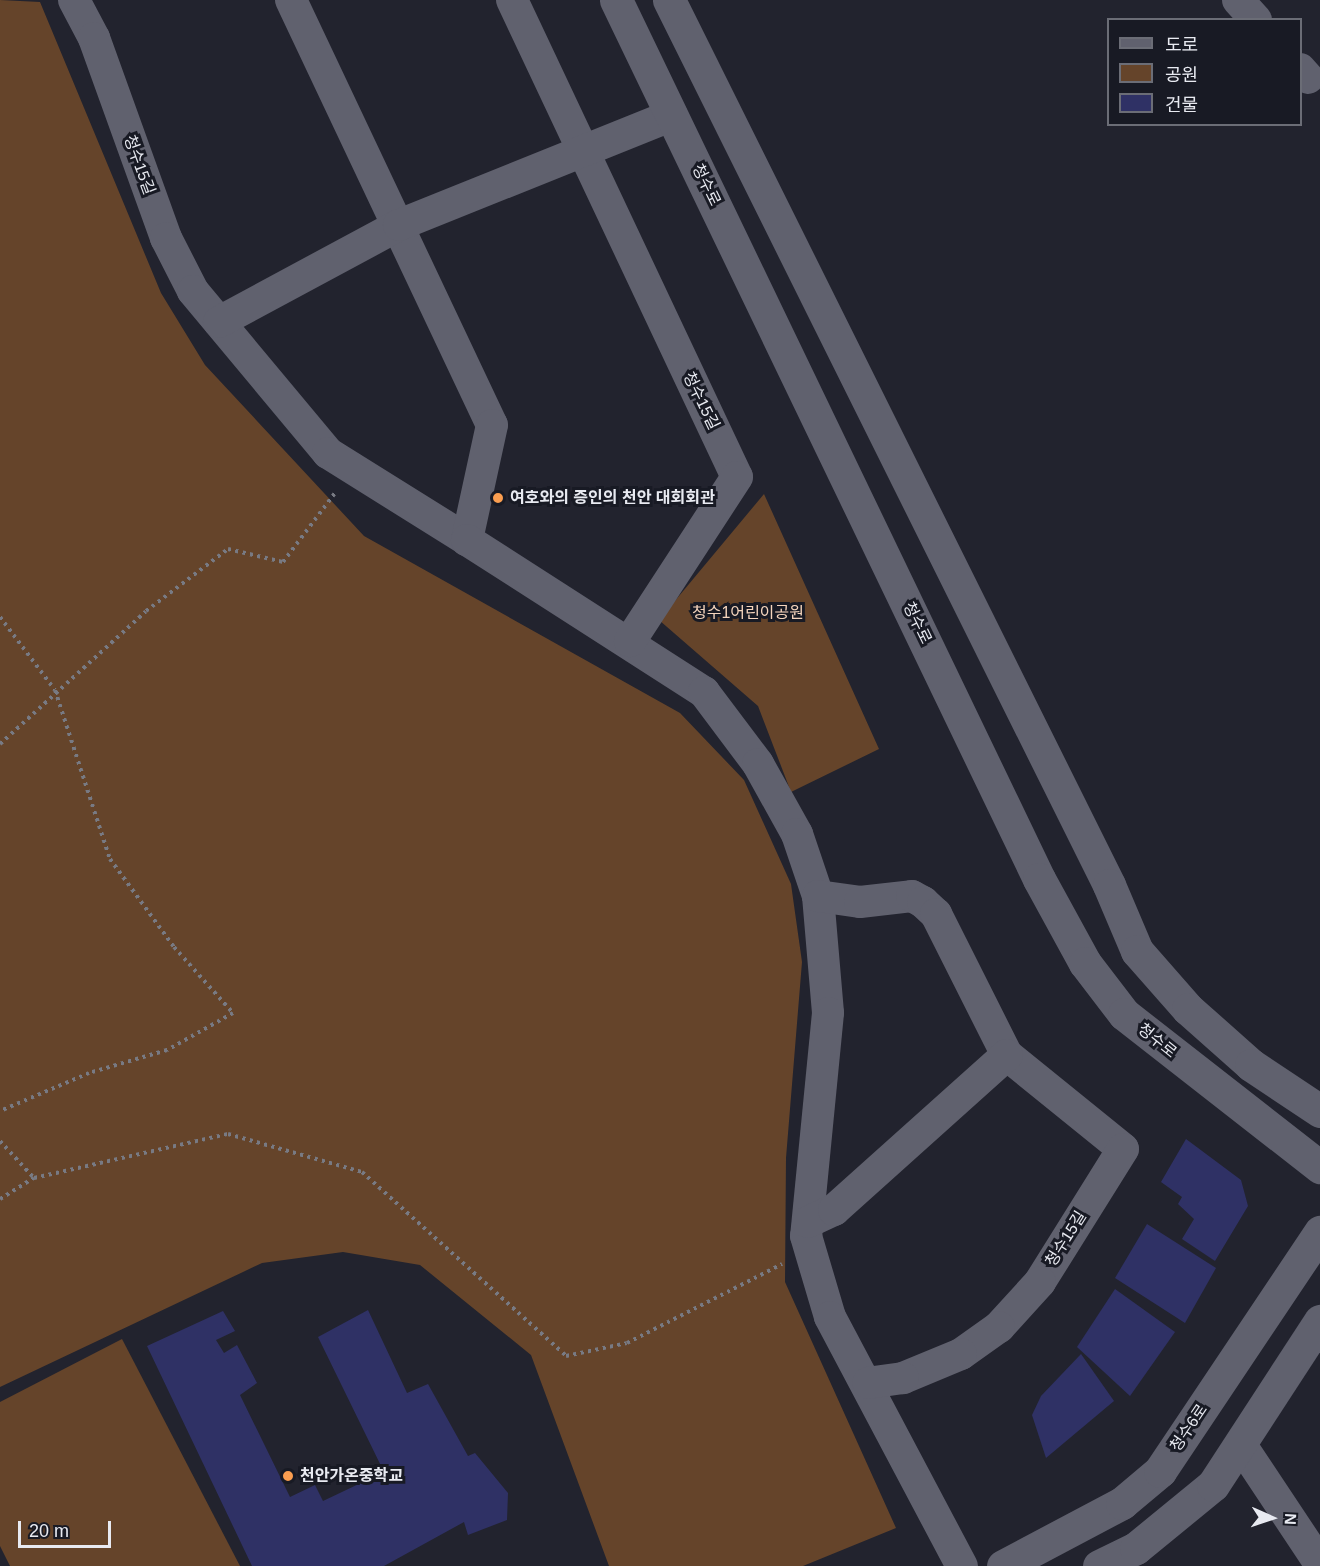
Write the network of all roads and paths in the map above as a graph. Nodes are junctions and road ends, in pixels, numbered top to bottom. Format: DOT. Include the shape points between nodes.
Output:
graph roads {
  1 [pos="74,0"];
  2 [pos="291,0"];
  3 [pos="512,0"];
  4 [pos="616,0"];
  5 [pos="669,0"];
  6 [pos="1238,0"];
  7 [pos="1254,18"];
  8 [pos="672,115"];
  9 [pos="578,149"];
  10 [pos="399,225"];
  11 [pos="219,322"];
  12 [pos="339,488"];
  13 [pos="467,540"];
  14 [pos="0,617"];
  15 [pos="630,640"];
  16 [pos="55,690"];
  17 [pos="0,744"];
  18 [pos="818,896"];
  19 [pos="1007,1054"];
  20 [pos="0,1111"];
  21 [pos="1320,1111"];
  22 [pos="0,1141"];
  23 [pos="1320,1167"];
  24 [pos="34,1178"];
  25 [pos="0,1199"];
  26 [pos="808,1222"];
  27 [pos="1320,1232"];
  28 [pos="1320,1321"];
  29 [pos="868,1383"];
  30 [pos="1241,1445"];
  31 [pos="1320,1564"];
  32 [pos="962,1566"];
  33 [pos="1003,1566"];
  34 [pos="1099,1566"];
  1 -- 11 [label="street, 청수15길" via="94,38 166,238 193,291"];
  2 -- 10 [label="street"];
  3 -- 9 [label="street, 청수15길"];
  4 -- 8 [label="street, 청수로"];
  5 -- 21 [label="street" via="1109,885 1137,951 1188,1009 1251,1065"];
  6 -- 7 [label="street"];
  8 -- 9 [label="street"];
  8 -- 23 [label="street, 청수로" via="1039,879 1085,963 1124,1014"];
  9 -- 10 [label="street"];
  9 -- 15 [label="street, 청수15길" via="737,477"];
  10 -- 11 [label="street"];
  10 -- 13 [label="street" via="492,425"];
  11 -- 13 [label="street, 청수15길" via="328,453"];
  12 -- 16 [label="path" via="283,562 228,549 146,611"];
  13 -- 15 [label="street, 청수15길"];
  14 -- 16 [label="path"];
  15 -- 18 [label="street, 청수15길" via="704,692 759,764 797,834"];
  16 -- 17 [label="path"];
  16 -- 20 [label="path" via="110,859 174,947 232,1013 167,1050 89,1073"];
  18 -- 19 [label="street, 청수15길" via="860,902 912,896 923,902 936,914"];
  18 -- 26 [label="street, 청수15길" via="828,1013"];
  19 -- 26 [label="street" via="834,1210"];
  19 -- 29 [label="street, 청수15길" via="1123,1149 1040,1282 999,1327 961,1354 903,1378"];
  22 -- 24 [label="path"];
  24 -- 25 [label="path"];
  24 -- 26 [label="path" via="228,1134 362,1172 566,1356 627,1343 780,1268"];
  26 -- 29 [label="street, 청수15길" via="806,1236 830,1317"];
  27 -- 33 [label="street, 청수6로" via="1160,1471 1122,1503"];
  28 -- 30 [label="street"];
  29 -- 32 [label="street, 청수15길"];
  30 -- 31 [label="street"];
  30 -- 34 [label="street" via="1214,1485 1179,1517 1136,1548"];
}
